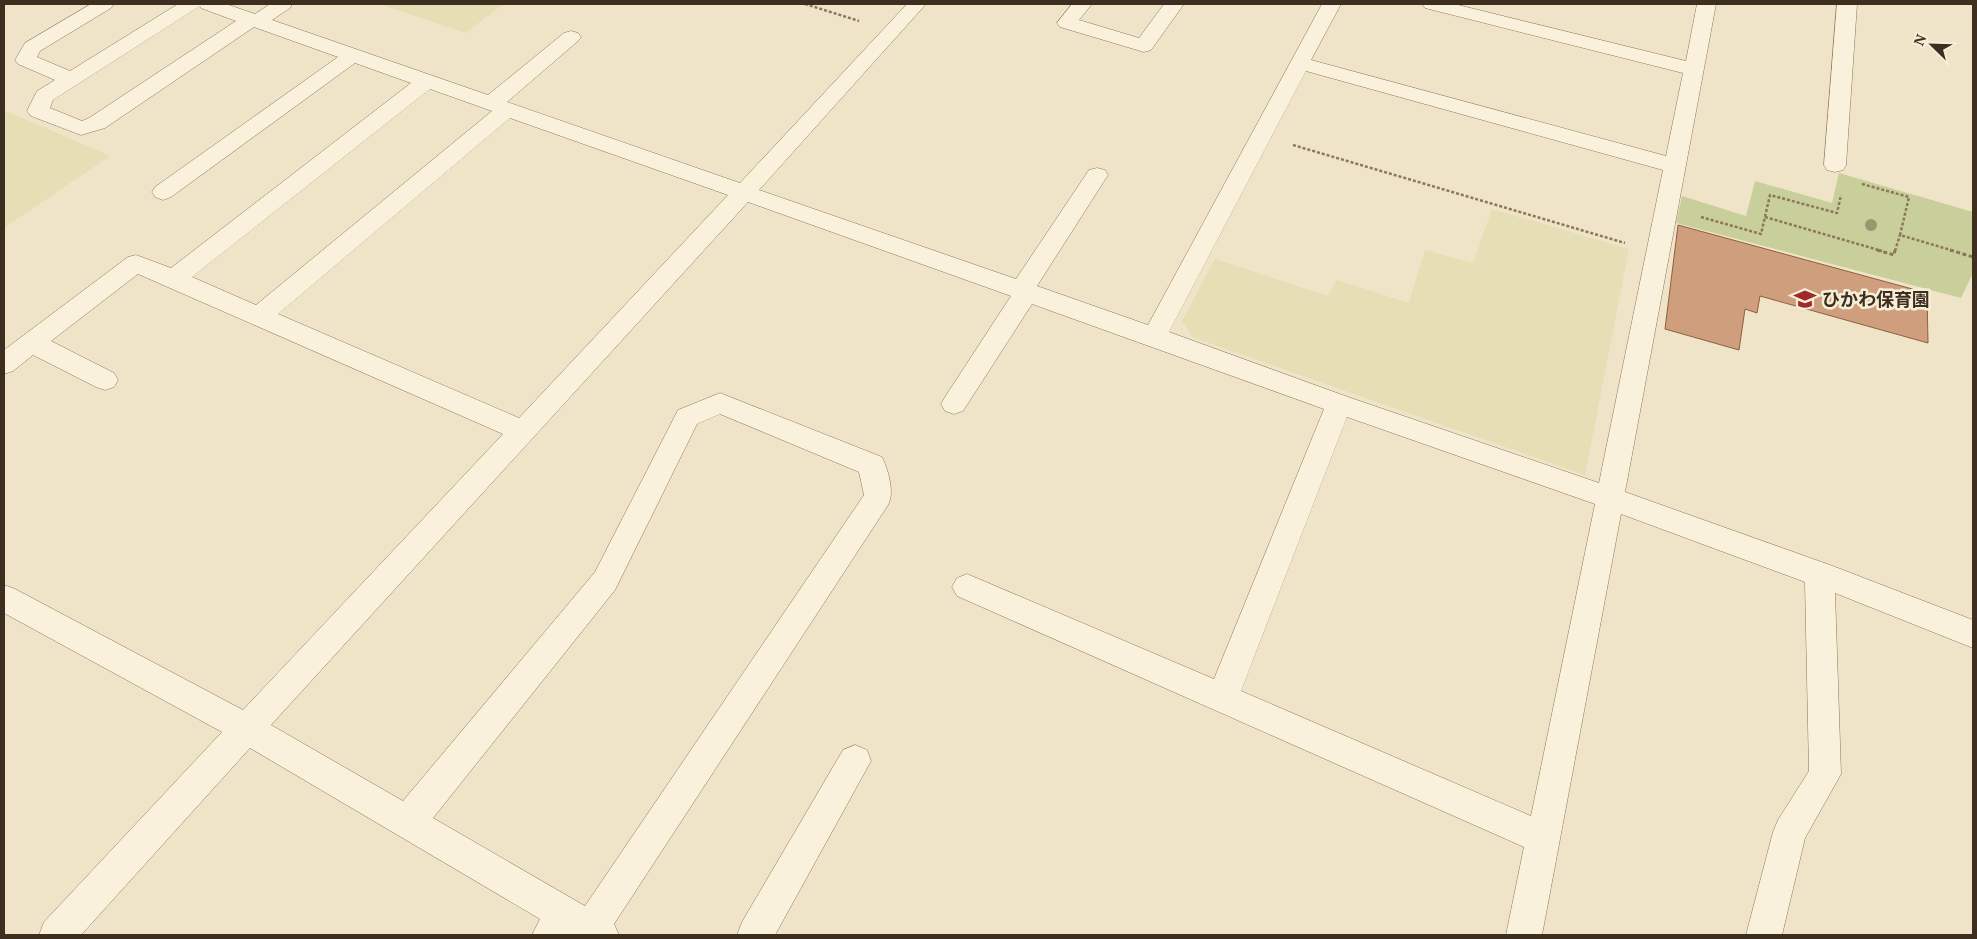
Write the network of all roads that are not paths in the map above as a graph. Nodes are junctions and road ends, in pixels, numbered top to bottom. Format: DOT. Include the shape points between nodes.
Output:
graph roads {
  1 [pos="104,4"];
  2 [pos="191,4"];
  3 [pos="208,4"];
  4 [pos="282,4"];
  5 [pos="916,4"];
  6 [pos="1082,4"];
  7 [pos="1174,4"];
  8 [pos="1331,4"];
  9 [pos="1432,4"];
  10 [pos="1707,4"];
  11 [pos="1847,4"];
  12 [pos="1493,11"];
  13 [pos="255,20"];
  14 [pos="571,37"];
  15 [pos="353,55"];
  16 [pos="1300,63"];
  17 [pos="1694,69"];
  18 [pos="72,78"];
  19 [pos="427,81"];
  20 [pos="500,106"];
  21 [pos="1675,166"];
  22 [pos="1840,172"];
  23 [pos="1097,175"];
  24 [pos="163,192"];
  25 [pos="745,193"];
  26 [pos="174,279"];
  27 [pos="1024,291"];
  28 [pos="259,316"];
  29 [pos="1154,337"];
  30 [pos="32,342"];
  31 [pos="4,364"];
  32 [pos="105,380"];
  33 [pos="954,404"];
  34 [pos="1339,404"];
  35 [pos="523,431"];
  36 [pos="1610,498"];
  37 [pos="1820,574"];
  38 [pos="967,587"];
  39 [pos="4,598"];
  40 [pos="1973,634"];
  41 [pos="1222,698"];
  42 [pos="246,728"];
  43 [pos="855,761"];
  44 [pos="408,822"];
  45 [pos="1543,838"];
  46 [pos="576,928"];
  47 [pos="57,935"];
  48 [pos="755,935"];
  49 [pos="1524,935"];
  50 [pos="1764,935"];
  1 -- 18 [label="street" via="32,47 26,60"];
  2 -- 18 [label="street"];
  3 -- 13 [label="street"];
  4 -- 13 [label="street"];
  5 -- 25 [label="street"];
  6 -- 7 [label="street" via="1067,24 1144,46"];
  8 -- 16 [label="street"];
  9 -- 12 [label="street"];
  10 -- 17 [label="street"];
  11 -- 22 [label="street"];
  12 -- 17 [label="street"];
  13 -- 15 [label="street"];
  13 -- 18 [label="street" via="97,123 81,128 38,111 44,96"];
  14 -- 20 [label="street"];
  15 -- 19 [label="street"];
  15 -- 24 [label="street"];
  16 -- 21 [label="street"];
  16 -- 29 [label="street"];
  17 -- 21 [label="street"];
  19 -- 20 [label="street"];
  19 -- 26 [label="street"];
  20 -- 25 [label="street"];
  20 -- 28 [label="street"];
  21 -- 36 [label="street"];
  23 -- 27 [label="street"];
  25 -- 27 [label="street"];
  25 -- 35 [label="street"];
  26 -- 28 [label="street"];
  26 -- 30 [label="street" via="136,263"];
  27 -- 29 [label="street"];
  27 -- 33 [label="street"];
  28 -- 35 [label="street"];
  29 -- 34 [label="street"];
  30 -- 31 [label="street"];
  30 -- 32 [label="street"];
  34 -- 36 [label="street"];
  34 -- 41 [label="street"];
  35 -- 42 [label="street"];
  36 -- 37 [label="street"];
  36 -- 45 [label="street"];
  37 -- 40 [label="street"];
  37 -- 50 [label="street" via="1825,774 1790,832"];
  38 -- 41 [label="street"];
  39 -- 42 [label="street"];
  41 -- 45 [label="street"];
  42 -- 44 [label="street"];
  42 -- 47 [label="street"];
  43 -- 48 [label="street"];
  44 -- 46 [label="street"];
  44 -- 46 [label="street" via="605,581 687,417 720,402 872,465 878,497"];
  45 -- 49 [label="street"];
}
